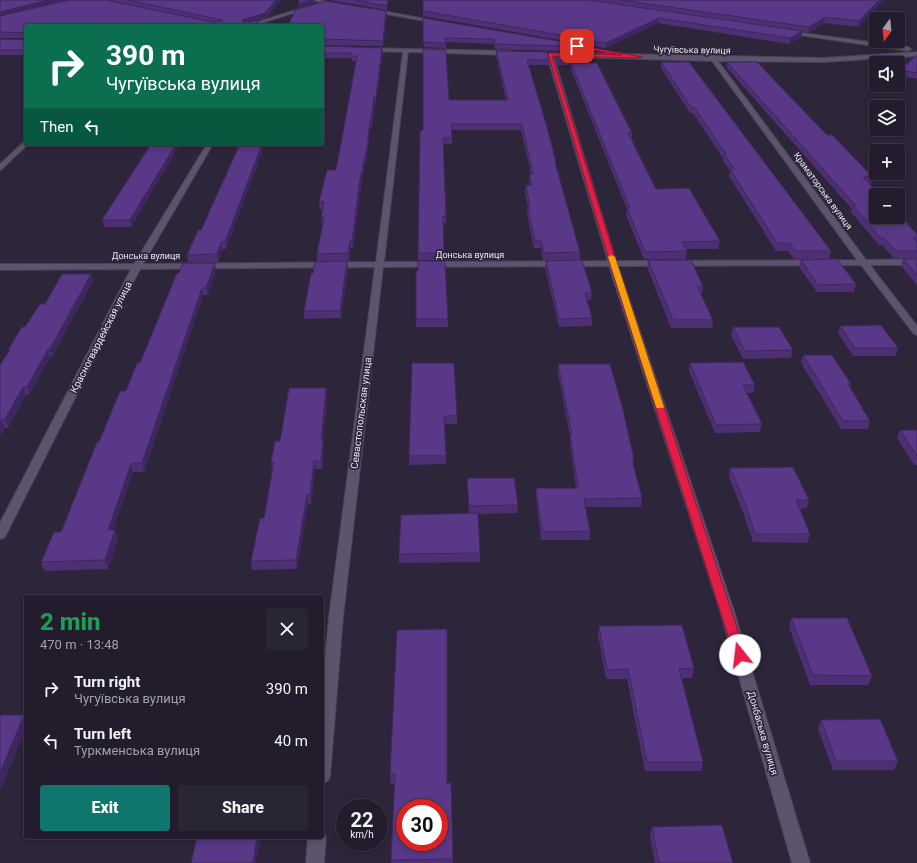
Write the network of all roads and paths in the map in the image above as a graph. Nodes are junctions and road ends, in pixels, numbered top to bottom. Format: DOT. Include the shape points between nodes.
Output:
graph roads {
  1 [pos="312,0"];
  2 [pos="333,0"];
  3 [pos="326,2"];
  4 [pos="341,5"];
  5 [pos="365,9"];
  6 [pos="443,23"];
  7 [pos="253,24"];
  8 [pos="779,31"];
  9 [pos="360,49"];
  10 [pos="406,50"];
  11 [pos="600,50"];
  12 [pos="917,50"];
  13 [pos="518,54"];
  14 [pos="917,54"];
  15 [pos="550,55"];
  16 [pos="565,55"];
  17 [pos="640,57"];
  18 [pos="714,59"];
  19 [pos="24,144"];
  20 [pos="209,146"];
  21 [pos="0,168"];
  22 [pos="862,262"];
  23 [pos="917,262"];
  24 [pos="613,264"];
  25 [pos="379,265"];
  26 [pos="137,266"];
  27 [pos="0,267"];
  28 [pos="917,332"];
  29 [pos="0,535"];
  30 [pos="324,753"];
  31 [pos="317,839"];
  32 [pos="314,863"];
  33 [pos="801,863"];
  1 -- 3 [label="street"];
  2 -- 3 [label="street"];
  3 -- 4 [label="street"];
  3 -- 7 [label="street"];
  5 -- 6 [label="street"];
  8 -- 12 [label="street"];
  9 -- 10 [label="street"];
  10 -- 13 [label="street"];
  10 -- 25 [label="street, Севастопольская улица"];
  11 -- 17 [label="street"];
  14 -- 18 [label="street, Чугуївська вулиця" via="823,60"];
  15 -- 24 [label="street, Донбаська вулиця"];
  16 -- 17 [label="street, Чугуївська вулиця"];
  17 -- 18 [label="street, Чугуївська вулиця"];
  18 -- 22 [label="street, Краматорська вулиця"];
  19 -- 21 [label="street"];
  20 -- 26 [label="street, Красногвардейская улица"];
  22 -- 23 [label="street, Донська вулиця"];
  22 -- 24 [label="street, Донська вулиця"];
  22 -- 28 [label="street, Краматорська вулиця"];
  24 -- 25 [label="street, Донська вулиця"];
  24 -- 33 [label="street, Донбаська вулиця" via="727,611"];
  25 -- 26 [label="street, Донська вулиця"];
  25 -- 30 [label="street, Севастопольская улица" via="336,617"];
  26 -- 27 [label="street, Донська вулиця"];
  26 -- 29 [label="street, Красногвардейская улица"];
  31 -- 32 [label="street"];
}
